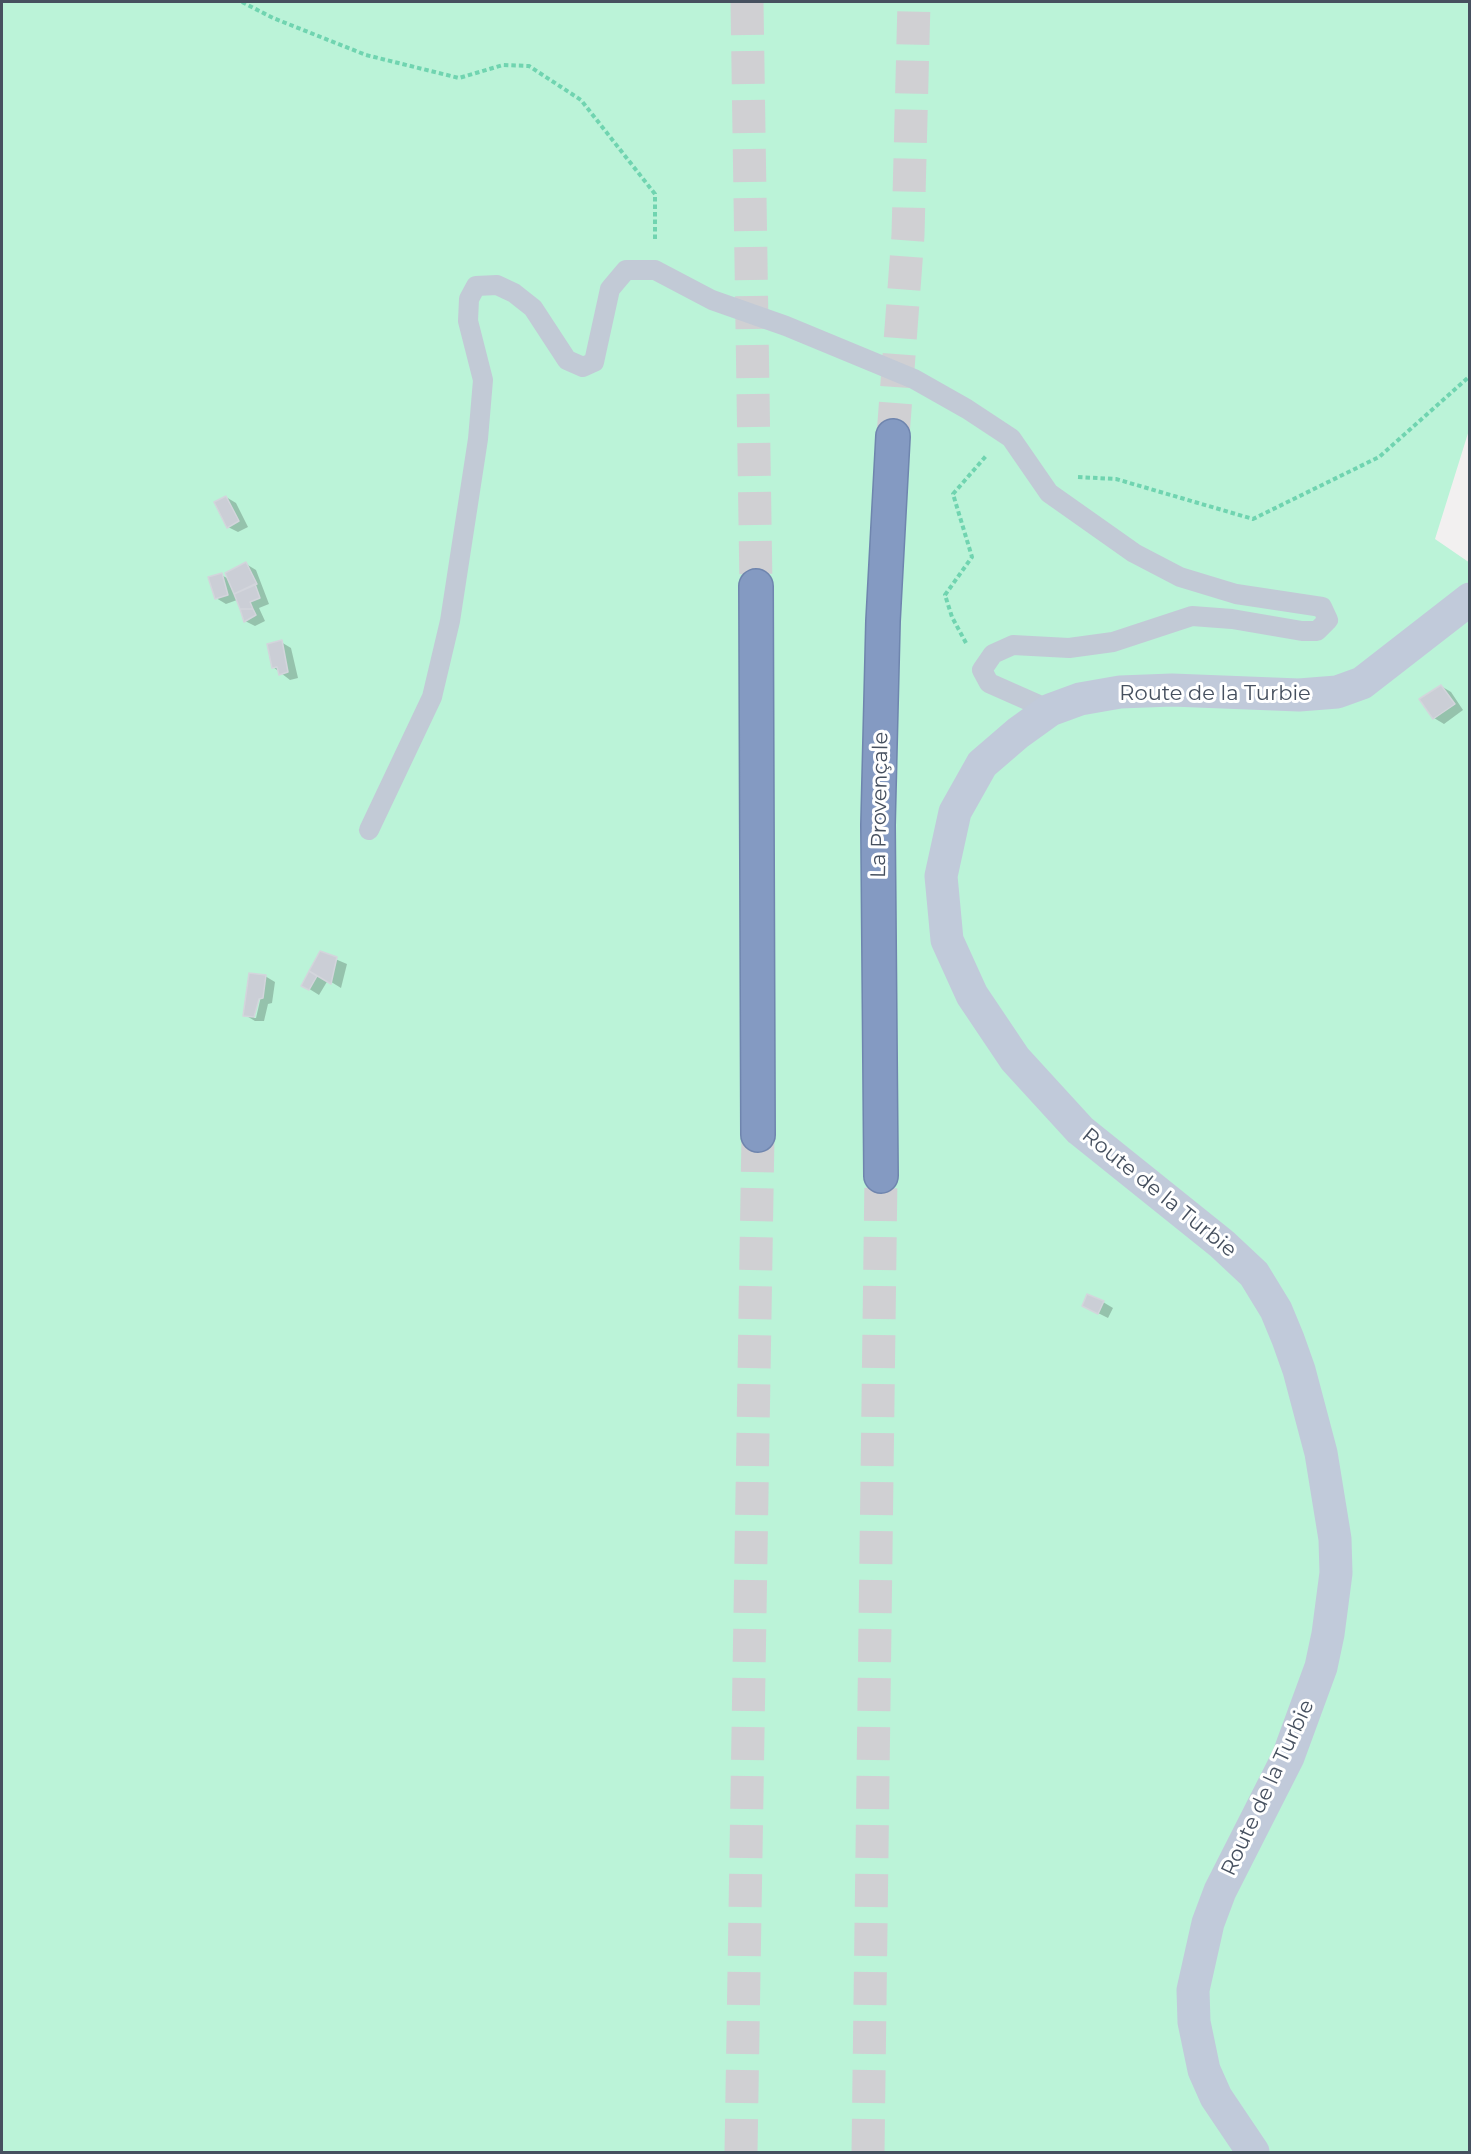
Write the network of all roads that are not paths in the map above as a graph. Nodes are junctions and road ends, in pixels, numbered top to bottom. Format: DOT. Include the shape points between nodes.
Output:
graph roads {
  1 [pos="893,436"];
  2 [pos="756,586"];
  3 [pos="1470,598"];
  4 [pos="1050,710"];
  5 [pos="369,830"];
  6 [pos="758,1135"];
  7 [pos="880,1176"];
  8 [pos="1253,2152"];
  1 -- 7 [label="highway, La Provençale" via="878,825"];
  2 -- 6 [label="highway"];
  3 -- 4 [label="main road, Route de la Turbie" via="1382,669 1349,689 1320,695 1120,692 1080,699"];
  4 -- 5 [label="lane" via="989,683 982,670 993,654 1013,645 1069,648 1113,642 1192,616 1302,632 1317,631 1328,620 1322,607 1236,594 1180,577 1134,553 1049,493 1011,438 967,408 914,379 712,300 655,270 626,270 610,289 594,362 583,367 567,360 534,308 497,285 476,286 469,298 468,321 483,380 478,439 450,621 432,697"];
  4 -- 8 [label="main road, Route de la Turbie" via="982,764 955,812 941,876 947,940 972,995 1015,1059 1045,1094 1080,1130 1254,1274 1276,1310 1299,1370 1330,1496 1336,1573 1321,1667 1288,1757 1208,1923 1193,1990 1194,2022 1204,2070 1216,2097"];
}
